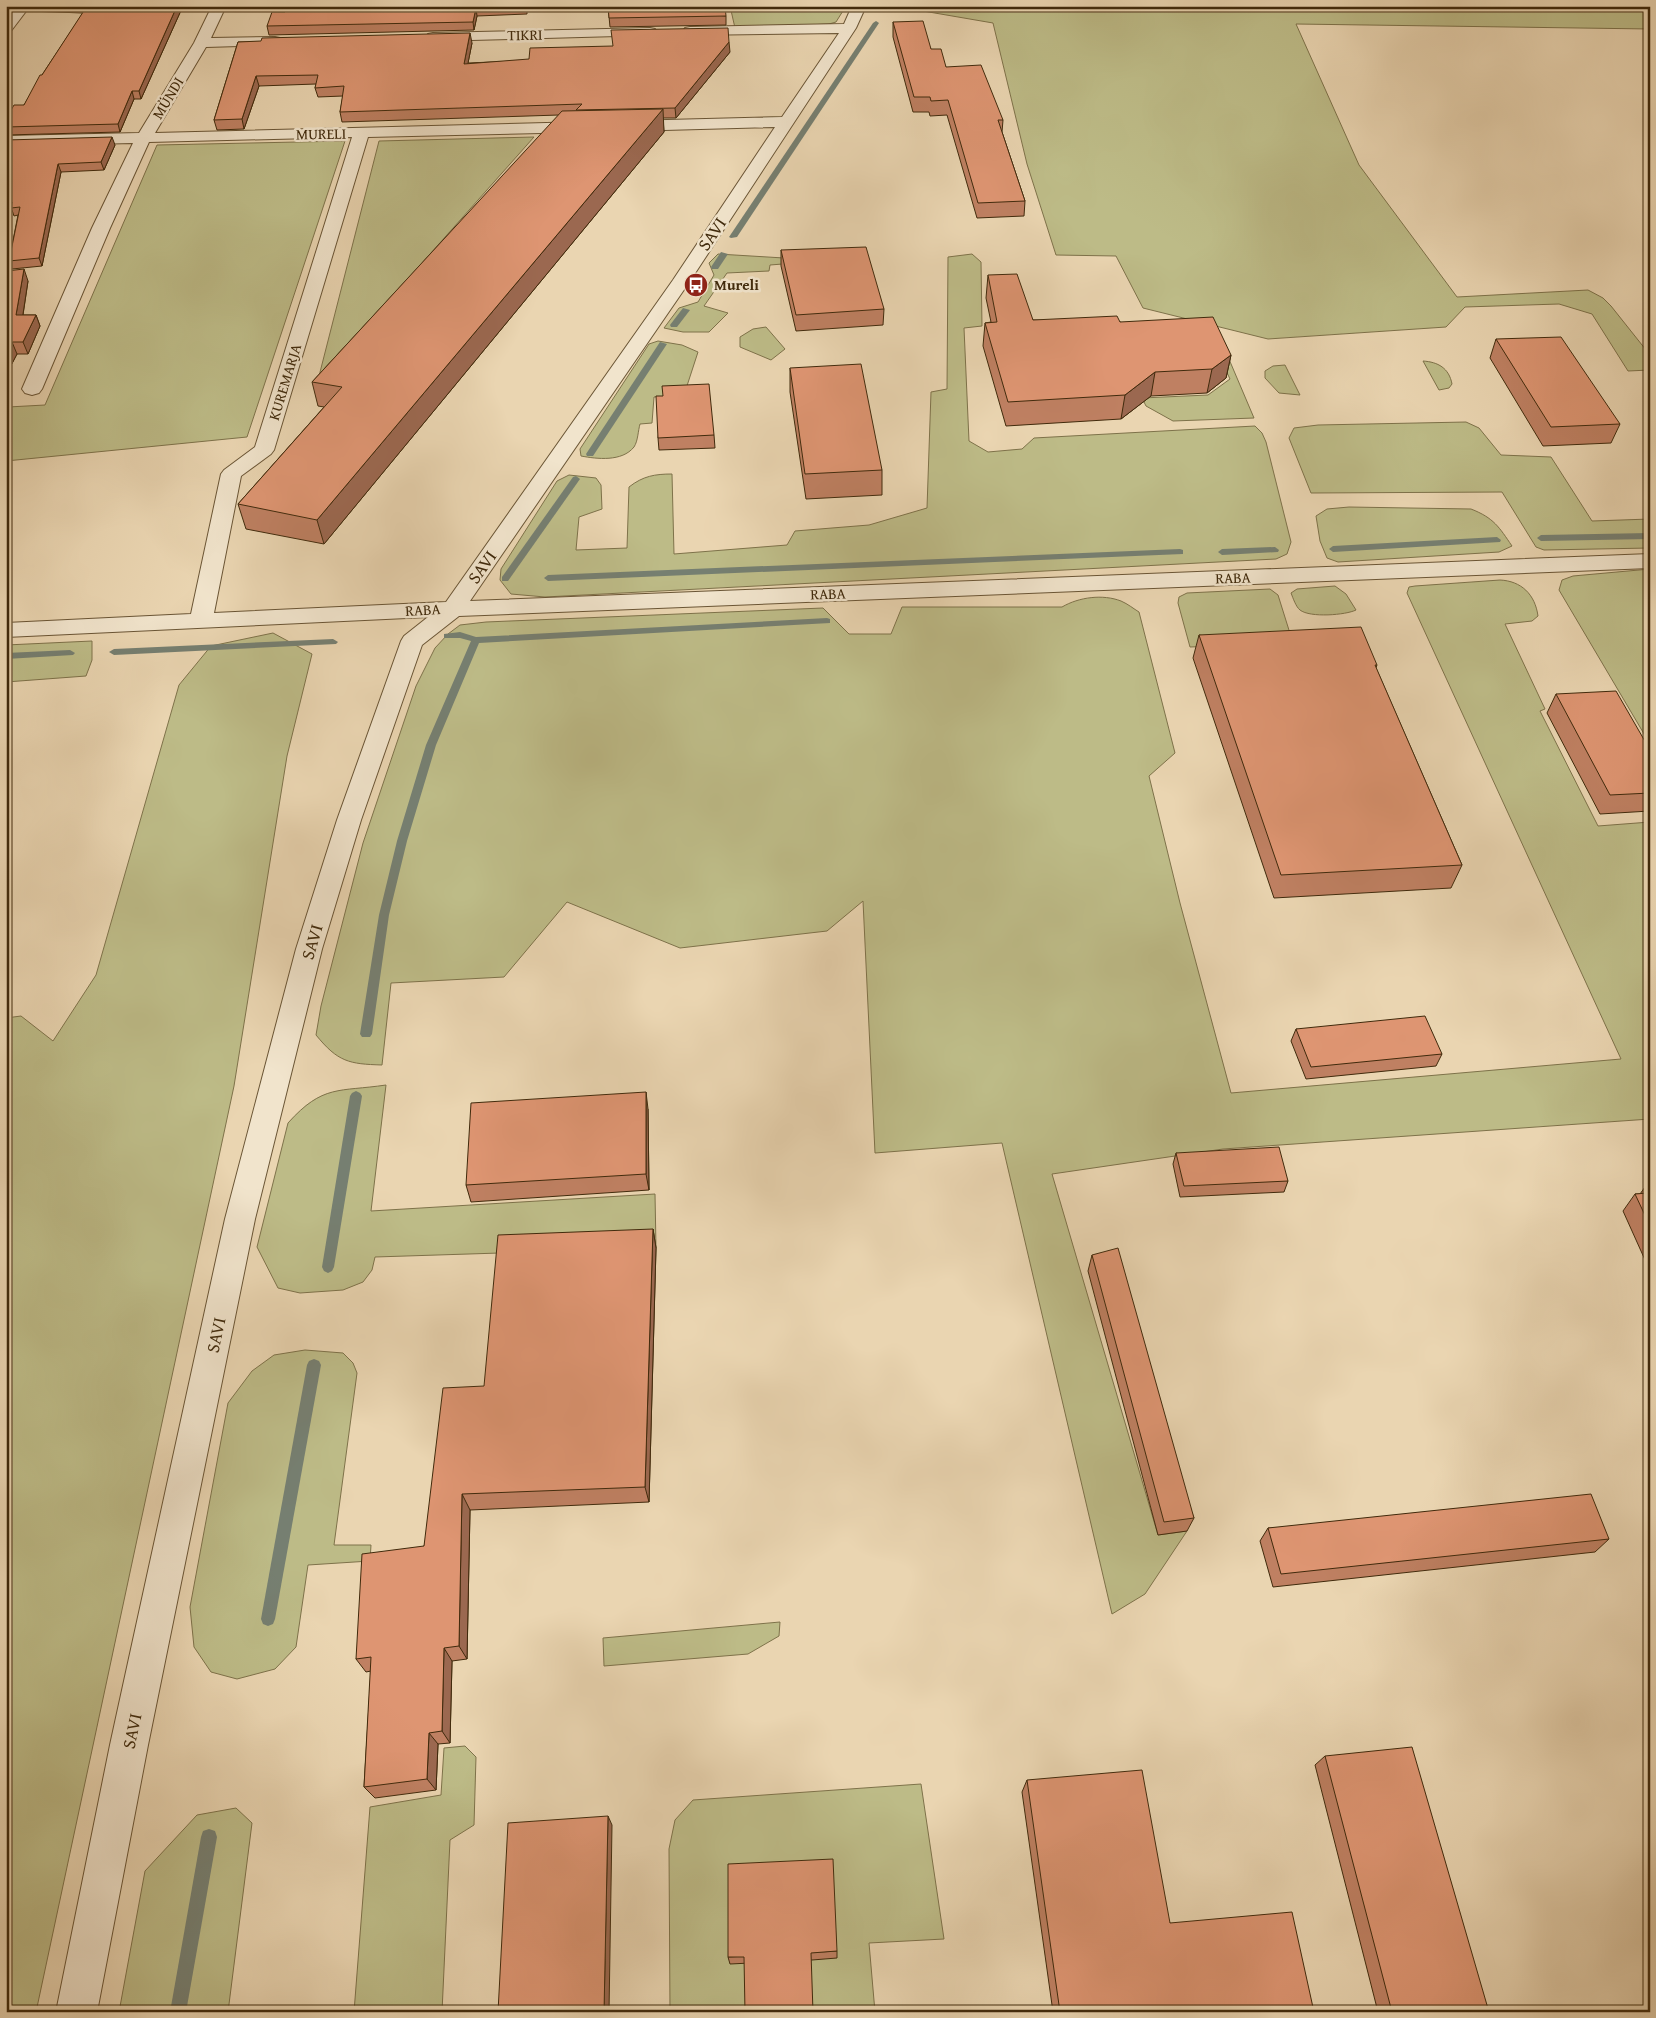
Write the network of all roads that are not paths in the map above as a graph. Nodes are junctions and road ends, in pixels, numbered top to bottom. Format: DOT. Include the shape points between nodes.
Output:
graph roads {
  1 [pos="23,6"];
  2 [pos="219,6"];
  3 [pos="859,6"];
  4 [pos="6,28"];
  5 [pos="849,28"];
  6 [pos="660,32"];
  7 [pos="680,32"];
  8 [pos="420,38"];
  9 [pos="291,41"];
  10 [pos="201,43"];
  11 [pos="786,122"];
  12 [pos="616,126"];
  13 [pos="596,127"];
  14 [pos="361,133"];
  15 [pos="144,137"];
  16 [pos="6,141"];
  17 [pos="32,389"];
  18 [pos="1650,561"];
  19 [pos="453,609"];
  20 [pos="201,620"];
  21 [pos="6,630"];
  22 [pos="76,2012"];
  1 -- 4 [label="street"];
  2 -- 10 [label="street, MÜNDI"];
  3 -- 5 [label="street, SAVI"];
  5 -- 7 [label="street"];
  5 -- 11 [label="street, SAVI"];
  6 -- 8 [label="street, TIKRI"];
  9 -- 10 [label="street"];
  10 -- 15 [label="street, MÜNDI"];
  11 -- 12 [label="street"];
  11 -- 19 [label="street, SAVI" via="681,281"];
  13 -- 14 [label="street, MURELI"];
  14 -- 15 [label="street, MURELI"];
  14 -- 20 [label="street, KUREMARJA" via="264,450 231,474"];
  15 -- 16 [label="street, MURELI"];
  15 -- 17 [label="street, MÜNDI"];
  18 -- 19 [label="street, RABA"];
  19 -- 20 [label="street, RABA"];
  19 -- 22 [label="street, SAVI" via="412,641 349,820 309,949 240,1219"];
  20 -- 21 [label="street, RABA"];
}
